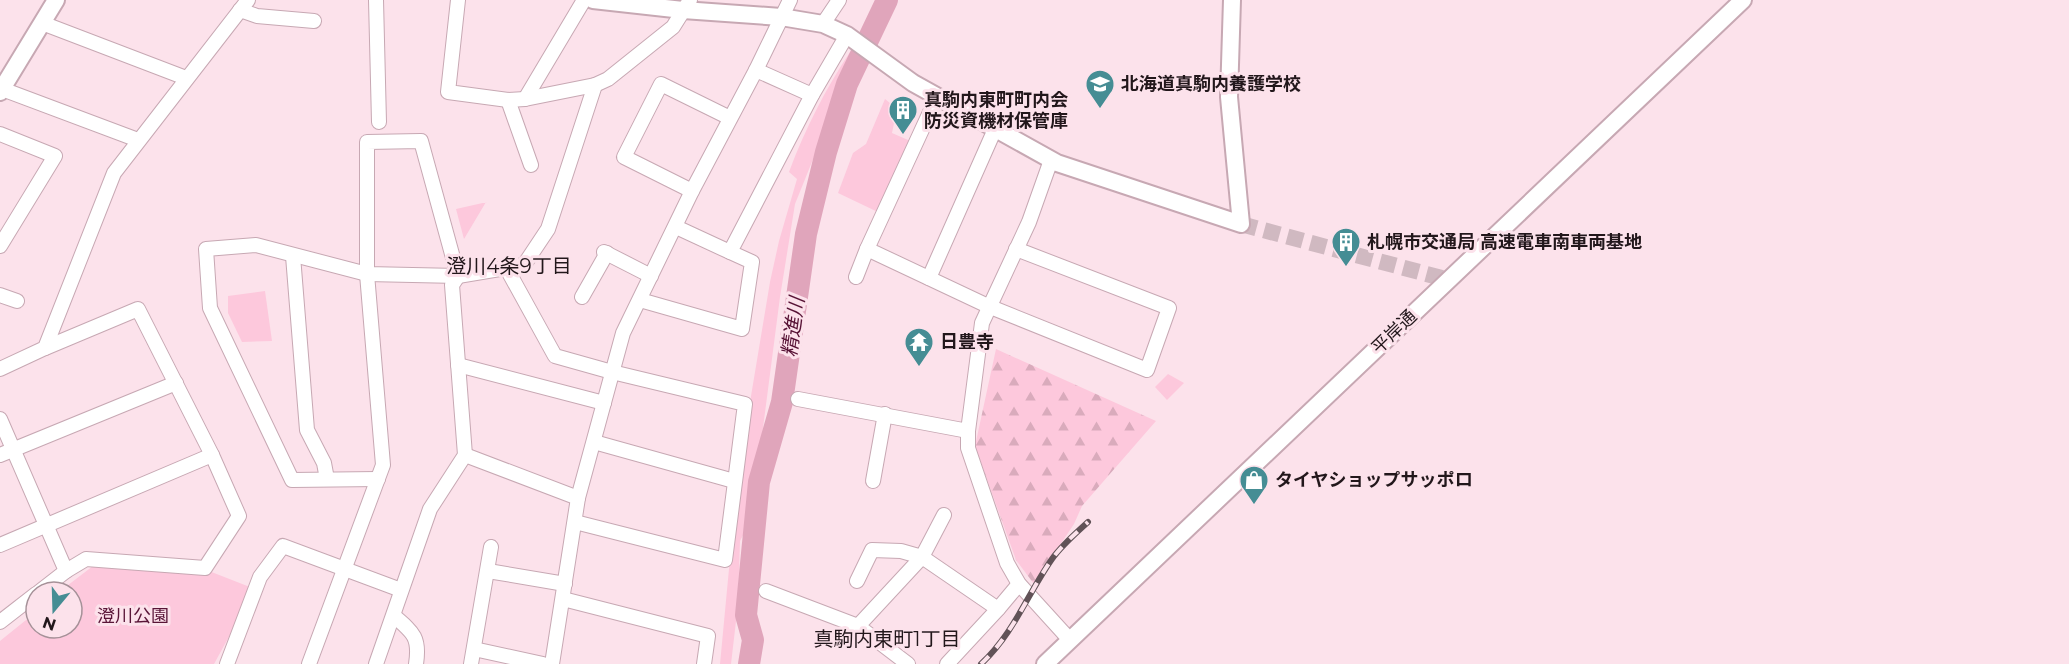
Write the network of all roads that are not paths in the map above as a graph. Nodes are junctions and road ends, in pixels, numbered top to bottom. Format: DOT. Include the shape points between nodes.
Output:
graph roads {
  1 [pos="56,0"];
  2 [pos="376,0"];
  3 [pos="458,0"];
  4 [pos="584,0"];
  5 [pos="593,0"];
  6 [pos="790,0"];
  7 [pos="839,0"];
  8 [pos="1232,0"];
  9 [pos="1743,0"];
  10 [pos="244,5"];
  11 [pos="687,5"];
  12 [pos="781,17"];
  13 [pos="314,21"];
  14 [pos="42,23"];
  15 [pos="823,24"];
  16 [pos="850,38"];
  17 [pos="756,70"];
  18 [pos="186,78"];
  19 [pos="595,85"];
  20 [pos="1,91"];
  21 [pos="812,95"];
  22 [pos="937,97"];
  23 [pos="525,99"];
  24 [pos="508,100"];
  25 [pos="730,118"];
  26 [pos="379,122"];
  27 [pos="995,129"];
  28 [pos="0,134"];
  29 [pos="138,140"];
  30 [pos="1051,160"];
  31 [pos="531,165"];
  32 [pos="692,191"];
  33 [pos="676,227"];
  34 [pos="0,246"];
  35 [pos="867,249"];
  36 [pos="1016,249"];
  37 [pos="730,252"];
  38 [pos="293,256"];
  39 [pos="507,269"];
  40 [pos="367,274"];
  41 [pos="458,276"];
  42 [pos="651,276"];
  43 [pos="856,276"];
  44 [pos="929,278"];
  45 [pos="0,295"];
  46 [pos="582,297"];
  47 [pos="640,300"];
  48 [pos="17,301"];
  49 [pos="988,306"];
  50 [pos="45,348"];
  51 [pos="458,365"];
  52 [pos="0,369"];
  53 [pos="612,372"];
  54 [pos="176,383"];
  55 [pos="798,399"];
  56 [pos="604,403"];
  57 [pos="885,414"];
  58 [pos="0,419"];
  59 [pos="968,431"];
  60 [pos="594,442"];
  61 [pos="6,452"];
  62 [pos="212,455"];
  63 [pos="465,455"];
  64 [pos="327,478"];
  65 [pos="378,478"];
  66 [pos="734,481"];
  67 [pos="873,481"];
  68 [pos="578,498"];
  69 [pos="944,515"];
  70 [pos="575,522"];
  71 [pos="47,524"];
  72 [pos="0,545"];
  73 [pos="492,547"];
  74 [pos="922,557"];
  75 [pos="344,569"];
  76 [pos="488,570"];
  77 [pos="66,571"];
  78 [pos="55,580"];
  79 [pos="857,581"];
  80 [pos="564,584"];
  81 [pos="1019,584"];
  82 [pos="401,590"];
  83 [pos="766,591"];
  84 [pos="563,599"];
  85 [pos="24,604"];
  86 [pos="998,609"];
  87 [pos="394,616"];
  88 [pos="0,622"];
  89 [pos="858,626"];
  90 [pos="1070,640"];
  91 [pos="474,649"];
  92 [pos="227,664"];
  93 [pos="309,664"];
  94 [pos="376,664"];
  95 [pos="416,664"];
  96 [pos="471,664"];
  97 [pos="543,664"];
  98 [pos="552,664"];
  99 [pos="704,664"];
  100 [pos="908,664"];
  101 [pos="947,664"];
  102 [pos="1045,664"];
  1 -- 14 [label="street"];
  2 -- 26 [label="street"];
  3 -- 24 [label="street" via="448,92"];
  4 -- 23 [label="street"];
  5 -- 11 [label="street"];
  6 -- 12 [label="street"];
  7 -- 15 [label="street"];
  8 -- 30 [label="street" via="1229,97 1241,224"];
  9 -- 90 [label="street, 平岸通"];
  10 -- 13 [label="street" via="257,16"];
  10 -- 18 [label="street"];
  11 -- 12 [label="street"];
  11 -- 19 [label="street" via="673,27"];
  12 -- 15 [label="street"];
  12 -- 17 [label="street"];
  14 -- 18 [label="street"];
  14 -- 20 [label="street"];
  15 -- 16 [label="street"];
  16 -- 21 [label="street"];
  16 -- 22 [label="street"];
  17 -- 21 [label="street"];
  17 -- 25 [label="street"];
  18 -- 29 [label="street"];
  19 -- 23 [label="street"];
  19 -- 39 [label="street" via="548,229 524,265"];
  20 -- 29 [label="street"];
  21 -- 37 [label="street"];
  22 -- 27 [label="street"];
  22 -- 35 [label="street"];
  23 -- 24 [label="street"];
  24 -- 31 [label="street"];
  25 -- 32 [label="street"];
  25 -- 32 [label="street" via="661,84 624,157"];
  27 -- 30 [label="street"];
  27 -- 44 [label="street"];
  28 -- 34 [label="street" via="56,156"];
  29 -- 50 [label="street" via="114,173"];
  30 -- 36 [label="street"];
  32 -- 33 [label="street"];
  33 -- 37 [label="street"];
  33 -- 42 [label="street"];
  35 -- 43 [label="street"];
  35 -- 44 [label="street"];
  36 -- 49 [label="street"];
  36 -- 49 [label="street" via="1170,308 1147,370"];
  37 -- 47 [label="street" via="752,262 742,329"];
  38 -- 40 [label="street"];
  38 -- 64 [label="street" via="307,430"];
  38 -- 64 [label="street" via="256,245 206,249 210,308 292,480"];
  39 -- 41 [label="street"];
  39 -- 53 [label="street" via="555,356"];
  40 -- 41 [label="street"];
  40 -- 41 [label="street" via="366,142 421,141"];
  40 -- 65 [label="street" via="383,465"];
  41 -- 51 [label="street" via="452,285"];
  42 -- 46 [label="street" via="606,253"];
  42 -- 47 [label="street"];
  44 -- 49 [label="street"];
  45 -- 48 [label="street"];
  47 -- 53 [label="street" via="623,333"];
  49 -- 59 [label="street" via="982,323"];
  50 -- 52 [label="street"];
  50 -- 54 [label="street" via="138,309"];
  51 -- 56 [label="street"];
  51 -- 63 [label="street"];
  53 -- 56 [label="street"];
  53 -- 66 [label="street" via="745,404"];
  54 -- 61 [label="street"];
  54 -- 62 [label="street"];
  55 -- 57 [label="street"];
  56 -- 60 [label="street"];
  57 -- 59 [label="street"];
  57 -- 67 [label="street"];
  58 -- 61 [label="street"];
  59 -- 81 [label="street" via="968,448 1007,563"];
  60 -- 66 [label="street"];
  60 -- 68 [label="street"];
  61 -- 71 [label="street"];
  62 -- 71 [label="street"];
  62 -- 77 [label="street" via="239,516 205,568 86,559"];
  63 -- 68 [label="street"];
  63 -- 82 [label="street" via="430,509"];
  64 -- 65 [label="street"];
  65 -- 75 [label="street"];
  66 -- 70 [label="street" via="725,560"];
  68 -- 70 [label="street"];
  69 -- 74 [label="street"];
  70 -- 80 [label="street"];
  71 -- 72 [label="street"];
  71 -- 77 [label="street"];
  73 -- 76 [label="street"];
  74 -- 79 [label="street" via="901,551 872,550"];
  74 -- 86 [label="street"];
  74 -- 89 [label="street"];
  75 -- 82 [label="street"];
  75 -- 92 [label="street" via="283,546 260,577"];
  75 -- 93 [label="street"];
  76 -- 80 [label="street"];
  76 -- 91 [label="street"];
  77 -- 78 [label="street"];
  80 -- 84 [label="street"];
  81 -- 86 [label="street"];
  81 -- 90 [label="street"];
  82 -- 87 [label="street"];
  83 -- 89 [label="street"];
  84 -- 98 [label="street"];
  84 -- 99 [label="street" via="708,636"];
  85 -- 88 [label="street"];
  86 -- 101 [label="street"];
  87 -- 94 [label="street"];
  87 -- 95 [label="street" via="416,637"];
  89 -- 100 [label="street"];
  90 -- 102 [label="street, 平岸通"];
  91 -- 96 [label="street"];
  91 -- 97 [label="street"];
}
